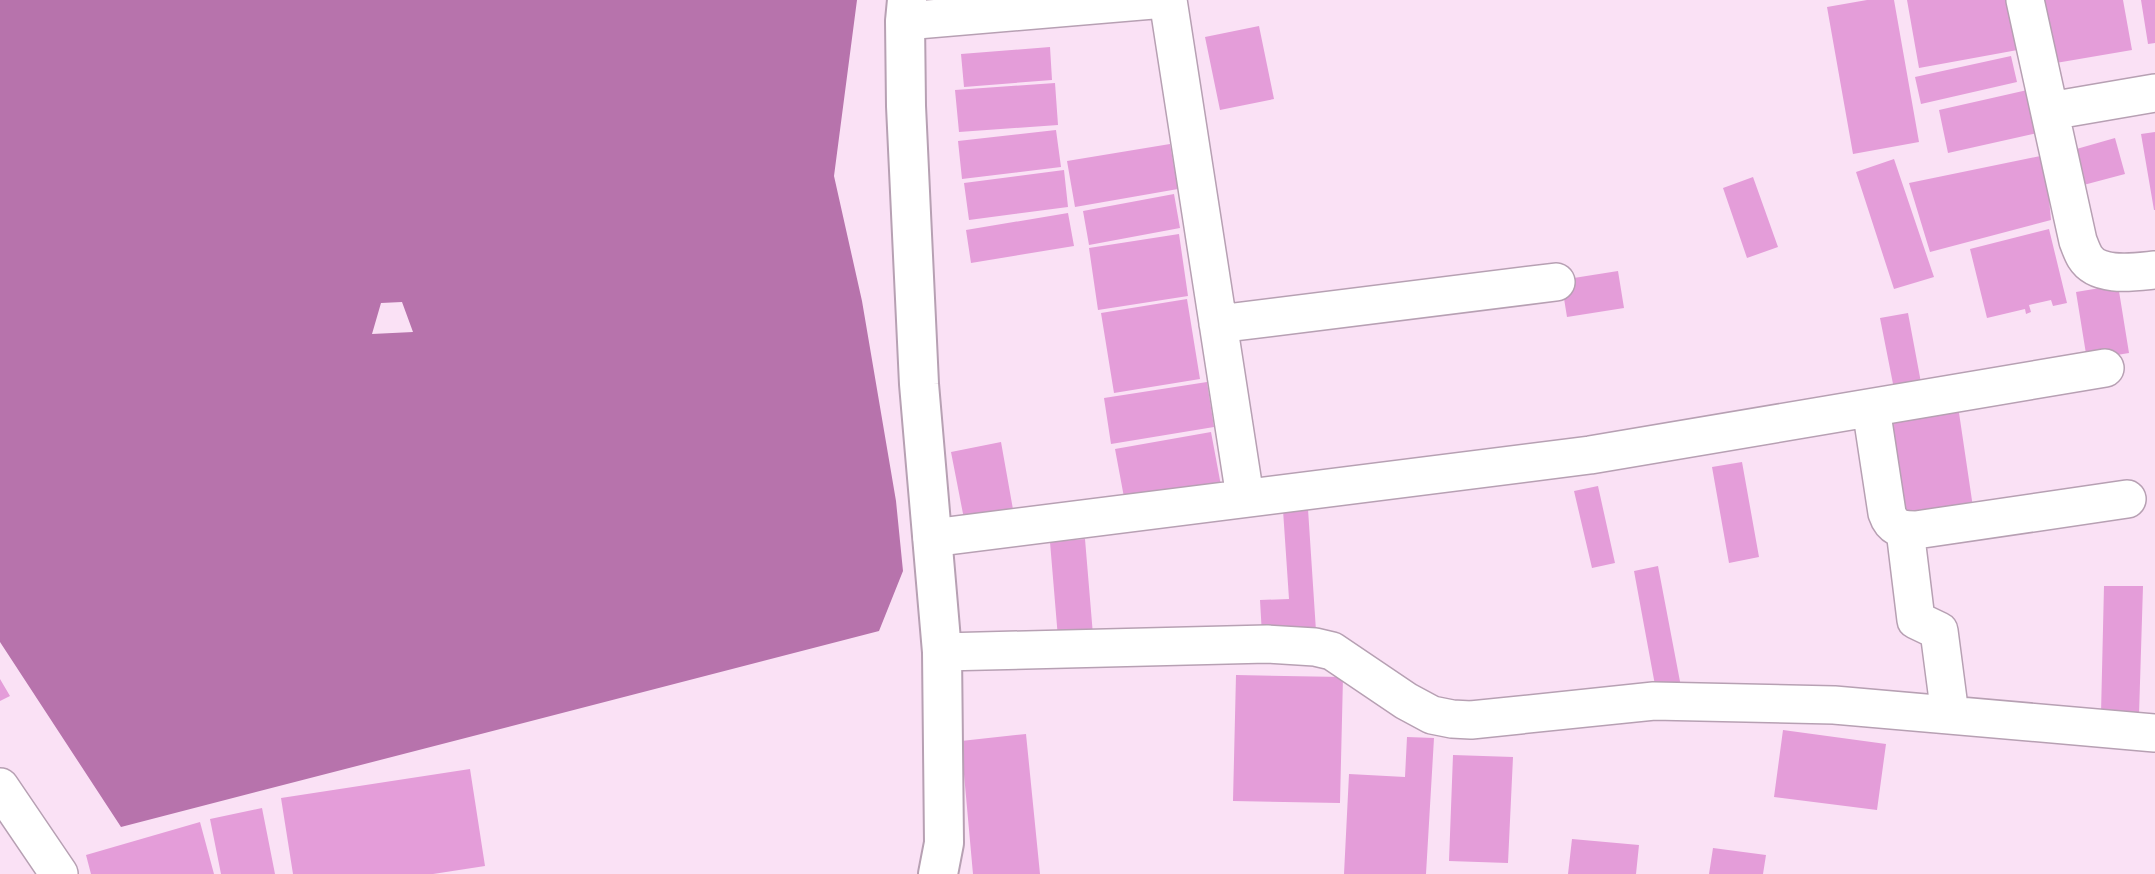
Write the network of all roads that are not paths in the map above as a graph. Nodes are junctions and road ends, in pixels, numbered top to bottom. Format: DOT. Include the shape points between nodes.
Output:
graph roads {
  1 [pos="1153,0"];
  2 [pos="1168,0"];
  3 [pos="2025,0"];
  4 [pos="906,10"];
  5 [pos="2155,93"];
  6 [pos="2050,111"];
  7 [pos="2155,270"];
  8 [pos="1556,282"];
  9 [pos="1218,324"];
  10 [pos="2105,368"];
  11 [pos="1871,408"];
  12 [pos="1245,497"];
  13 [pos="2127,499"];
  14 [pos="1905,530"];
  15 [pos="932,538"];
  16 [pos="942,652"];
  17 [pos="1950,715"];
  18 [pos="2155,733"];
  19 [pos="0,787"];
  20 [pos="59,874"];
  21 [pos="939,874"];
  1 -- 4 [label="street"];
  2 -- 9 [label="street"];
  3 -- 6 [label="street"];
  4 -- 15 [label="main road" via="919,384"];
  5 -- 6 [label="street"];
  6 -- 7 [label="street" via="2078,241 2086,259 2100,269"];
  8 -- 9 [label="street"];
  9 -- 12 [label="street"];
  10 -- 11 [label="street"];
  11 -- 12 [label="street" via="1590,456"];
  11 -- 14 [label="street" via="1887,513 1890,522"];
  12 -- 15 [label="street"];
  13 -- 14 [label="street"];
  14 -- 17 [label="street" via="1916,620 1939,631"];
  15 -- 16 [label="main road"];
  16 -- 17 [label="street" via="1267,644 1315,647 1332,651 1432,715 1452,719 1654,701 1834,705"];
  16 -- 21 [label="main road" via="944,843"];
  17 -- 18 [label="street"];
  19 -- 20 [label="street"];
}
